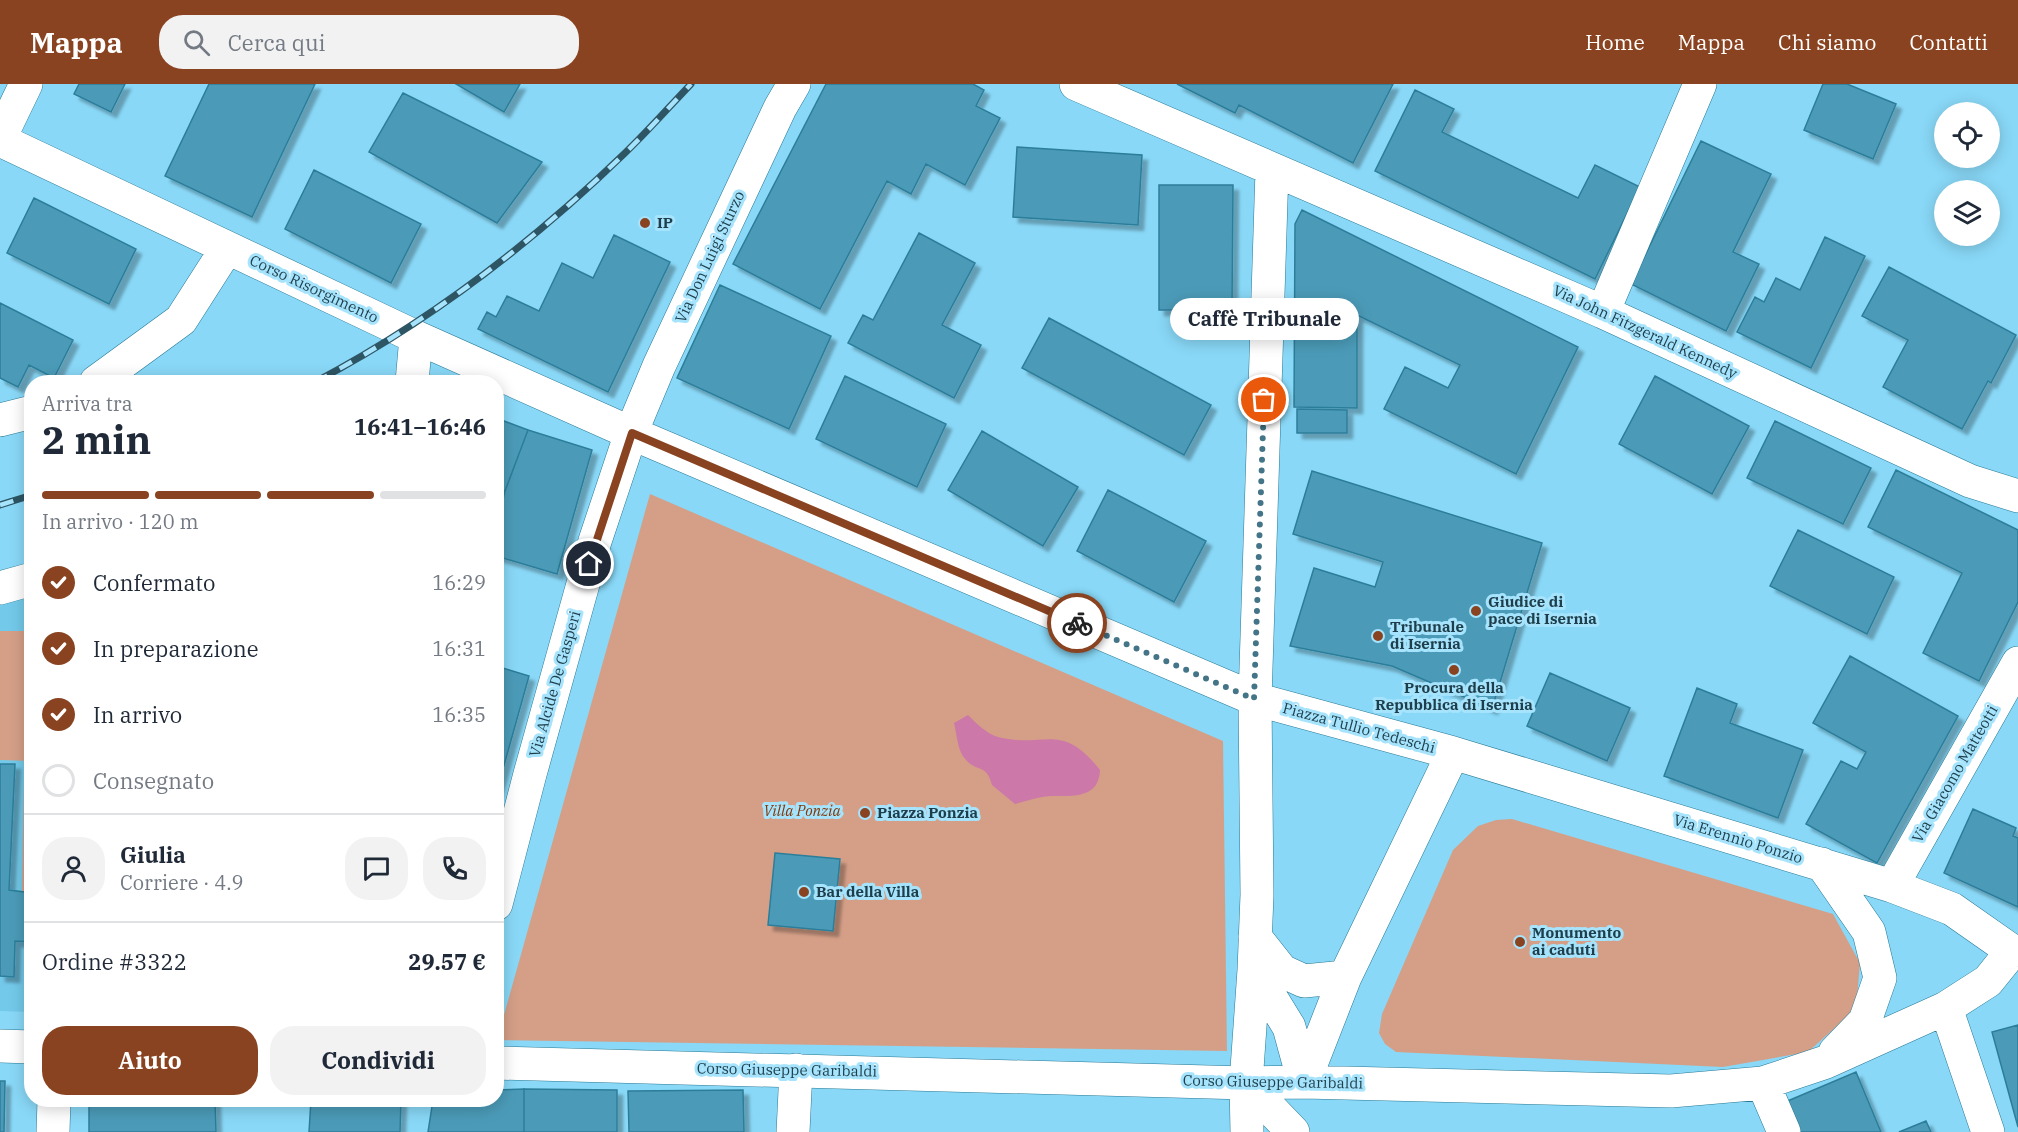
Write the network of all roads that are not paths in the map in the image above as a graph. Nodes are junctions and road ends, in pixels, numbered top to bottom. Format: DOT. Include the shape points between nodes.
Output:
graph roads {
  1 [pos="26,84"];
  2 [pos="794,84"];
  3 [pos="1076,84"];
  4 [pos="1700,84"];
  5 [pos="0,139"];
  6 [pos="1272,170"];
  7 [pos="227,248"];
  8 [pos="1603,312"];
  9 [pos="416,337"];
  10 [pos="106,375"];
  11 [pos="413,375"];
  12 [pos="502,375"];
  13 [pos="504,376"];
  14 [pos="24,414"];
  15 [pos="0,420"];
  16 [pos="632,433"];
  17 [pos="2018,496"];
  18 [pos="24,581"];
  19 [pos="0,588"];
  20 [pos="2018,663"];
  21 [pos="1254,699"];
  22 [pos="1453,753"];
  23 [pos="1822,864"];
  24 [pos="504,873"];
  25 [pos="1892,886"];
  26 [pos="1255,937"];
  27 [pos="2015,951"];
  28 [pos="1254,970"];
  29 [pos="1345,977"];
  30 [pos="1946,1008"];
  31 [pos="0,1046"];
  32 [pos="24,1047"];
  33 [pos="1826,1062"];
  34 [pos="504,1063"];
  35 [pos="796,1070"];
  36 [pos="1305,1082"];
  37 [pos="1246,1083"];
  38 [pos="1763,1083"];
  39 [pos="54,1107"];
  40 [pos="53,1132"];
  41 [pos="793,1132"];
  42 [pos="1247,1132"];
  43 [pos="1293,1132"];
  44 [pos="1784,1132"];
  45 [pos="1988,1132"];
  1 -- 5 [label="street"];
  2 -- 16 [label="street, Via Don Luigi Sturzo" via="659,366"];
  3 -- 6 [label="street, Via John Fitzgerald Kennedy"];
  4 -- 8 [label="street"];
  5 -- 7 [label="street, Corso Risorgimento"];
  6 -- 8 [label="street, Via John Fitzgerald Kennedy"];
  6 -- 21 [label="street"];
  7 -- 9 [label="street, Corso Risorgimento"];
  7 -- 10 [label="street" via="181,320"];
  8 -- 17 [label="street, Via John Fitzgerald Kennedy" via="1970,481"];
  9 -- 11 [label="street"];
  9 -- 12 [label="street, Corso Risorgimento"];
  13 -- 16 [label="street, Corso Risorgimento"];
  14 -- 15 [label="street"];
  16 -- 21 [label="street"];
  16 -- 24 [label="street, Via Alcide De Gasperi" via="595,541"];
  18 -- 19 [label="street"];
  20 -- 25 [label="street, Via Giacomo Matteotti"];
  21 -- 22 [label="street, Piazza Tullio Tedeschi"];
  21 -- 26 [label="street"];
  22 -- 23 [label="street, Via Erennio Ponzio"];
  22 -- 29 [label="street, Piazza Tullio Tedeschi"];
  23 -- 25 [label="street, Via Erennio Ponzio"];
  23 -- 33 [label="street" via="1869,932 1880,978 1865,1021"];
  25 -- 27 [label="street, Via Erennio Ponzio" via="1952,909"];
  26 -- 28 [label="street"];
  26 -- 29 [label="street" via="1282,971 1304,981"];
  27 -- 30 [label="street, Corso Giuseppe Garibaldi" via="1988,981"];
  28 -- 36 [label="street" via="1289,1027"];
  28 -- 37 [label="street"];
  29 -- 36 [label="street, Piazza Tullio Tedeschi"];
  30 -- 33 [label="street, Corso Giuseppe Garibaldi"];
  30 -- 45 [label="street"];
  31 -- 32 [label="street"];
  33 -- 38 [label="street, Corso Giuseppe Garibaldi"];
  34 -- 35 [label="street, Corso Giuseppe Garibaldi"];
  35 -- 37 [label="street, Corso Giuseppe Garibaldi"];
  35 -- 41 [label="street"];
  36 -- 37 [label="street, Corso Giuseppe Garibaldi"];
  36 -- 38 [label="street, Corso Giuseppe Garibaldi" via="1671,1091"];
  37 -- 42 [label="street"];
  37 -- 43 [label="street"];
  38 -- 44 [label="street"];
  39 -- 40 [label="street"];
}
